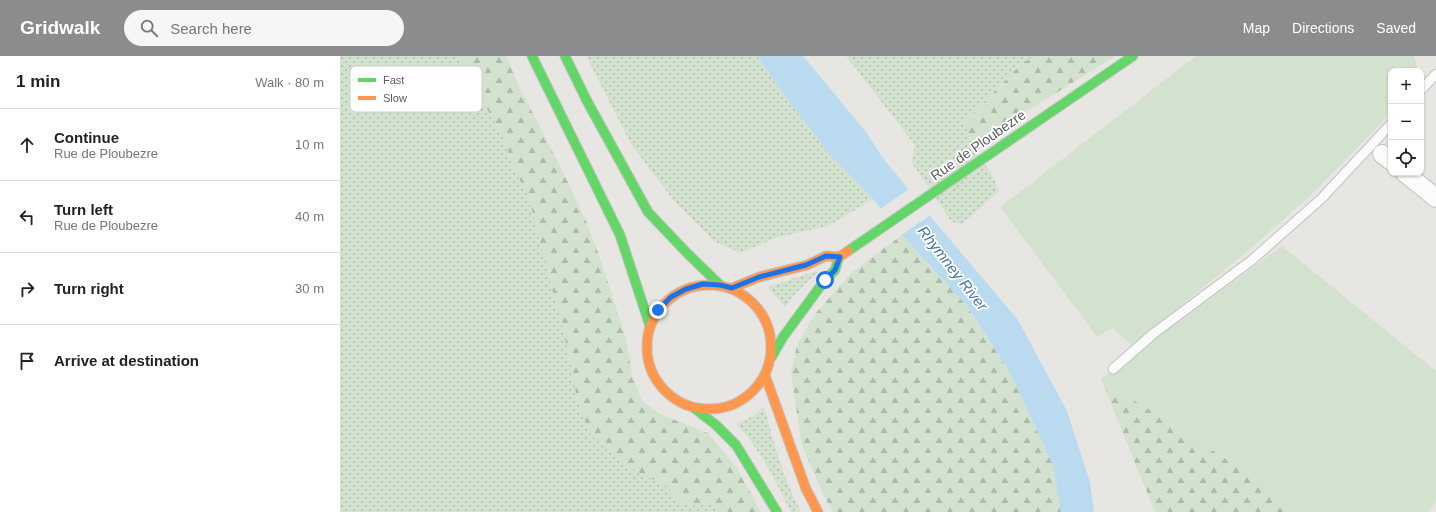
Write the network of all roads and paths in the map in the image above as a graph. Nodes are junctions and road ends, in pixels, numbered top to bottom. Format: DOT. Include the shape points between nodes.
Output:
graph roads {
  1 [pos="532,56"];
  2 [pos="565,56"];
  3 [pos="1133,56"];
  4 [pos="1436,74"];
  5 [pos="1424,87"];
  6 [pos="1388,127"];
  7 [pos="1409,176"];
  8 [pos="1436,198"];
  9 [pos="840,257"];
  10 [pos="720,285"];
  11 [pos="732,288"];
  12 [pos="650,326"];
  13 [pos="771,358"];
  14 [pos="1113,369"];
  15 [pos="765,375"];
  16 [pos="694,408"];
  17 [pos="777,512"];
  18 [pos="818,512"];
  1 -- 12 [label="main road" via="620,235"];
  2 -- 10 [label="main road" via="648,212"];
  3 -- 9 [label="main road, Rue de Ploubezre"];
  4 -- 5 [label="lane"];
  6 -- 14 [label="lane" via="1316,204 1252,260 1153,334"];
  7 -- 8 [label="street"];
  9 -- 11 [label="main road" via="826,256 806,265 759,277"];
  9 -- 13 [label="main road, Rue de Ploubezre" via="835,270 782,337"];
  10 -- 11 [label="main road"];
  10 -- 12 [label="main road" via="703,284 671,297 658,310"];
  11 -- 13 [label="main road" via="752,300 766,318 772,340"];
  12 -- 16 [label="main road" via="647,346 650,367 660,385 675,399"];
  13 -- 15 [label="main road"];
  15 -- 16 [label="main road" via="753,392 735,404 715,409"];
  15 -- 18 [label="main road" via="806,489"];
  16 -- 17 [label="main road" via="736,445"];
}
